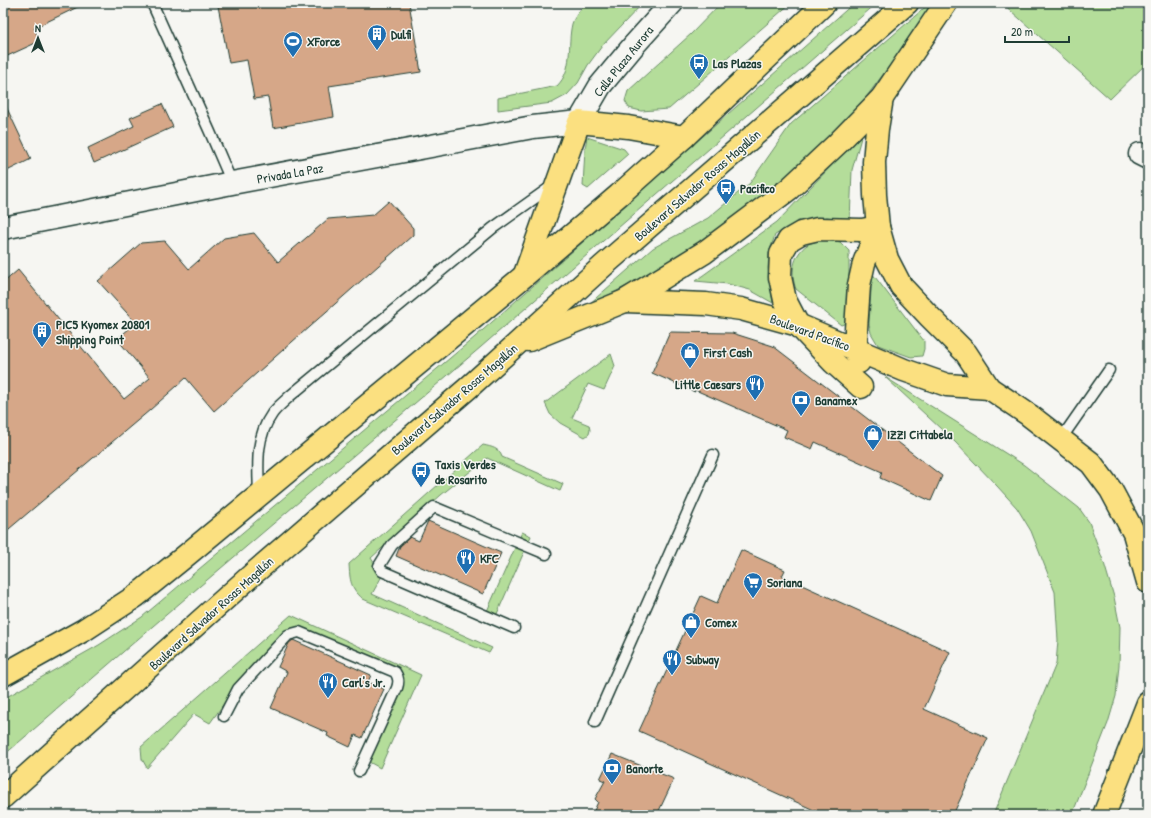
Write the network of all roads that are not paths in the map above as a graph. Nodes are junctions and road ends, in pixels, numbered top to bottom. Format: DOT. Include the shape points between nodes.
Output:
graph roads {
  1 [pos="152,3"];
  2 [pos="672,3"];
  3 [pos="825,3"];
  4 [pos="907,3"];
  5 [pos="946,3"];
  6 [pos="882,98"];
  7 [pos="579,122"];
  8 [pos="684,136"];
  9 [pos="559,181"];
  10 [pos="232,183"];
  11 [pos="878,227"];
  12 [pos="3,228"];
  13 [pos="524,276"];
  14 [pos="625,301"];
  15 [pos="798,325"];
  16 [pos="514,346"];
  17 [pos="856,349"];
  18 [pos="1109,370"];
  19 [pos="989,388"];
  20 [pos="1061,439"];
  21 [pos="713,455"];
  22 [pos="259,496"];
  23 [pos="546,554"];
  24 [pos="1148,582"];
  25 [pos="514,628"];
  26 [pos="3,675"];
  27 [pos="1148,703"];
  28 [pos="224,716"];
  29 [pos="596,722"];
  30 [pos="359,771"];
  31 [pos="3,797"];
  32 [pos="1104,815"];
  1 -- 10 [label="lane"];
  2 -- 7 [label="street, Calle Plaza Aurora" via="600,86"];
  3 -- 8 [label="main road"];
  4 -- 16 [label="main road, Boulevard Salvador Rosas Magallón"];
  5 -- 6 [label="main road"];
  6 -- 11 [label="main road, Boulevard Pacífico" via="874,162"];
  6 -- 14 [label="main road" via="789,189 705,252"];
  7 -- 8 [label="main road"];
  7 -- 9 [label="main road"];
  7 -- 10 [label="street, Privada La Paz" via="534,127"];
  8 -- 13 [label="main road"];
  9 -- 13 [label="main road"];
  9 -- 22 [label="lane" via="493,228 290,396 272,414 261,437 257,458"];
  10 -- 12 [label="street, Privada La Paz"];
  11 -- 15 [label="main road" via="862,230 818,229 801,233 789,240 781,254 780,277 785,300"];
  11 -- 17 [label="main road" via="864,263 859,285"];
  11 -- 19 [label="main road, Boulevard Pacífico" via="887,259 901,286 966,353"];
  13 -- 22 [label="main road"];
  14 -- 15 [label="main road, Boulevard Pacífico" via="706,304 741,309"];
  14 -- 16 [label="main road"];
  15 -- 17 [label="main road, Boulevard Pacífico"];
  15 -- 17 [label="main road" via="833,362 861,386 861,369"];
  16 -- 31 [label="main road, Boulevard Salvador Rosas Magallón"];
  17 -- 19 [label="main road, Boulevard Pacífico" via="947,385"];
  18 -- 20 [label="lane"];
  19 -- 20 [label="main road, Boulevard Pacífico"];
  20 -- 24 [label="main road, Boulevard Pacífico" via="1091,462 1111,490 1134,533"];
  21 -- 29 [label="lane"];
  22 -- 26 [label="main road" via="136,596 84,630"];
  23 -- 25 [label="lane" via="434,507 392,545 379,566 382,571"];
  27 -- 32 [label="main road"];
  28 -- 30 [label="lane" via="238,689 288,635 299,632 395,672 398,676 397,688"];
}
